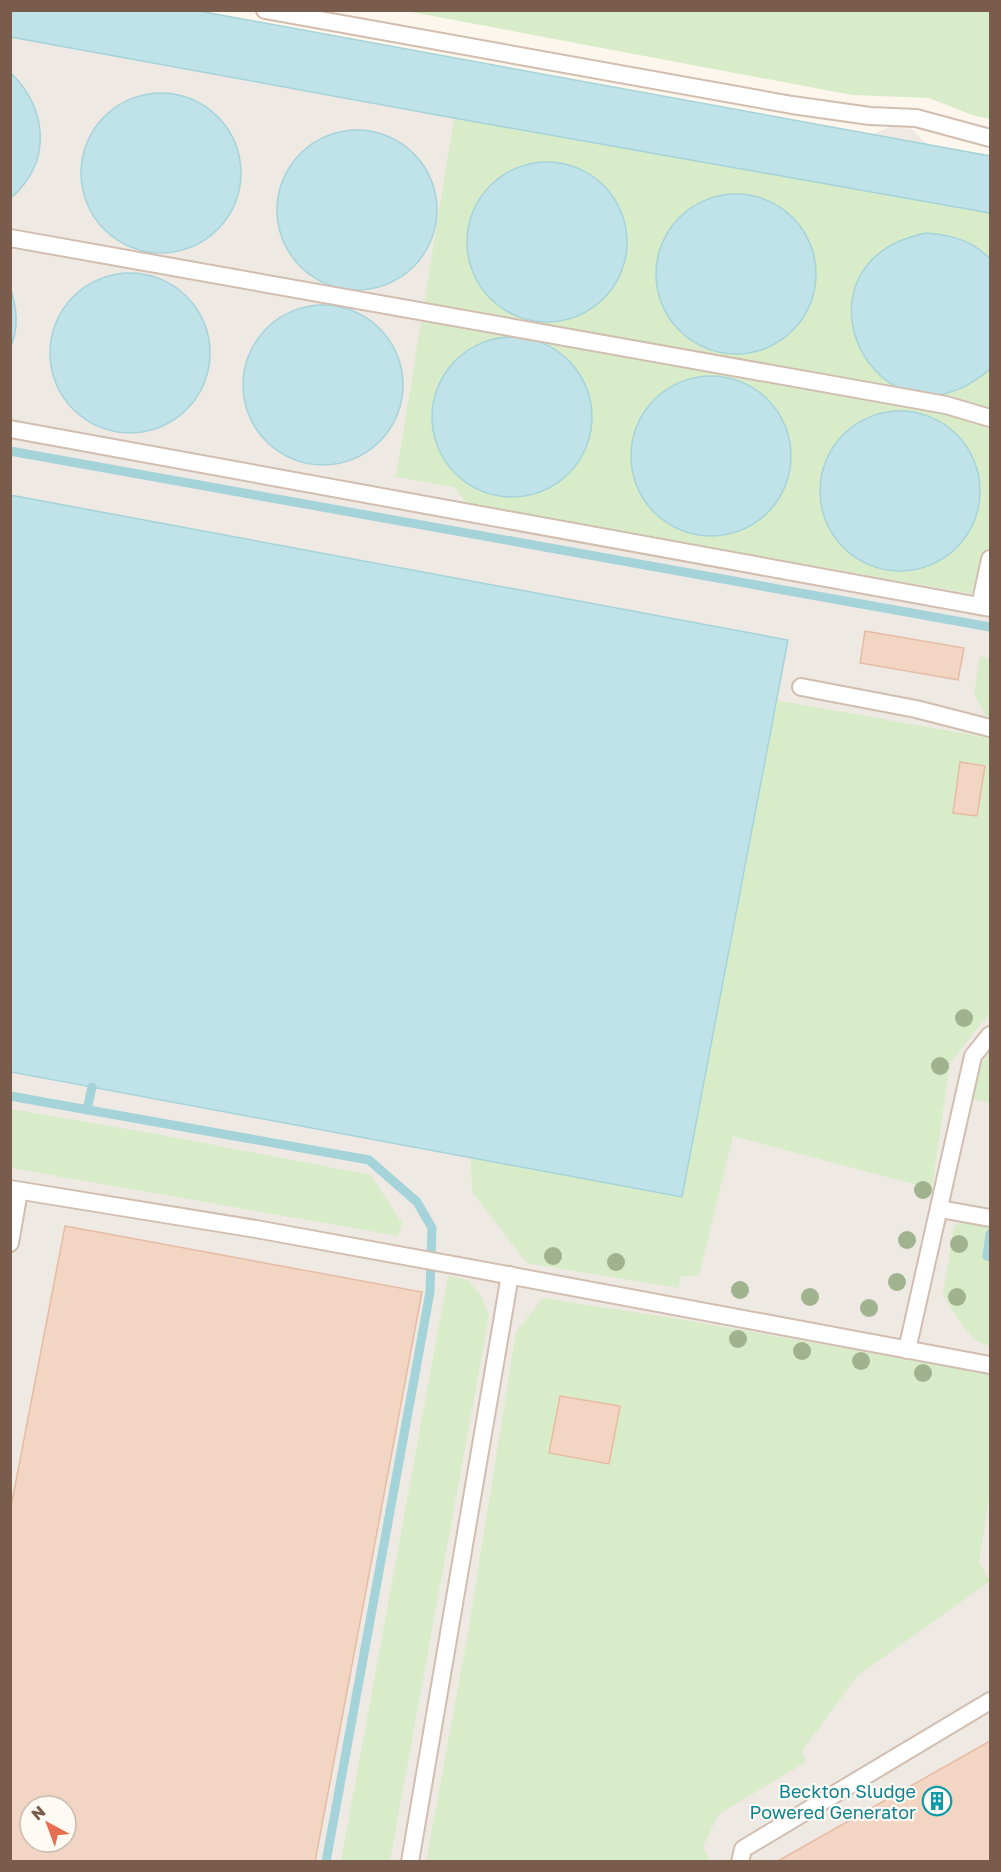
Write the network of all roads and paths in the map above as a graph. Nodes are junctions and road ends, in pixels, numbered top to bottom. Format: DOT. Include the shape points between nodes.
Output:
graph roads {
  1 [pos="265,10"];
  2 [pos="990,138"];
  3 [pos="10,237"];
  4 [pos="990,418"];
  5 [pos="10,429"];
  6 [pos="990,559"];
  7 [pos="985,607"];
  8 [pos="801,687"];
  9 [pos="990,728"];
  10 [pos="990,1035"];
  11 [pos="15,1190"];
  12 [pos="940,1209"];
  13 [pos="990,1218"];
  14 [pos="10,1243"];
  15 [pos="510,1275"];
  16 [pos="907,1350"];
  17 [pos="990,1365"];
  18 [pos="990,1701"];
  19 [pos="410,1862"];
  20 [pos="740,1862"];
  1 -- 2 [label="lane" via="792,105 916,118"];
  3 -- 4 [label="lane" via="946,405"];
  5 -- 7 [label="lane"];
  6 -- 7 [label="lane"];
  8 -- 9 [label="lane"];
  10 -- 12 [label="lane" via="973,1056"];
  11 -- 14 [label="lane"];
  11 -- 15 [label="lane"];
  12 -- 13 [label="lane"];
  12 -- 16 [label="lane"];
  15 -- 16 [label="lane"];
  15 -- 19 [label="lane"];
  16 -- 17 [label="lane"];
  18 -- 20 [label="lane" via="743,1849"];
}
